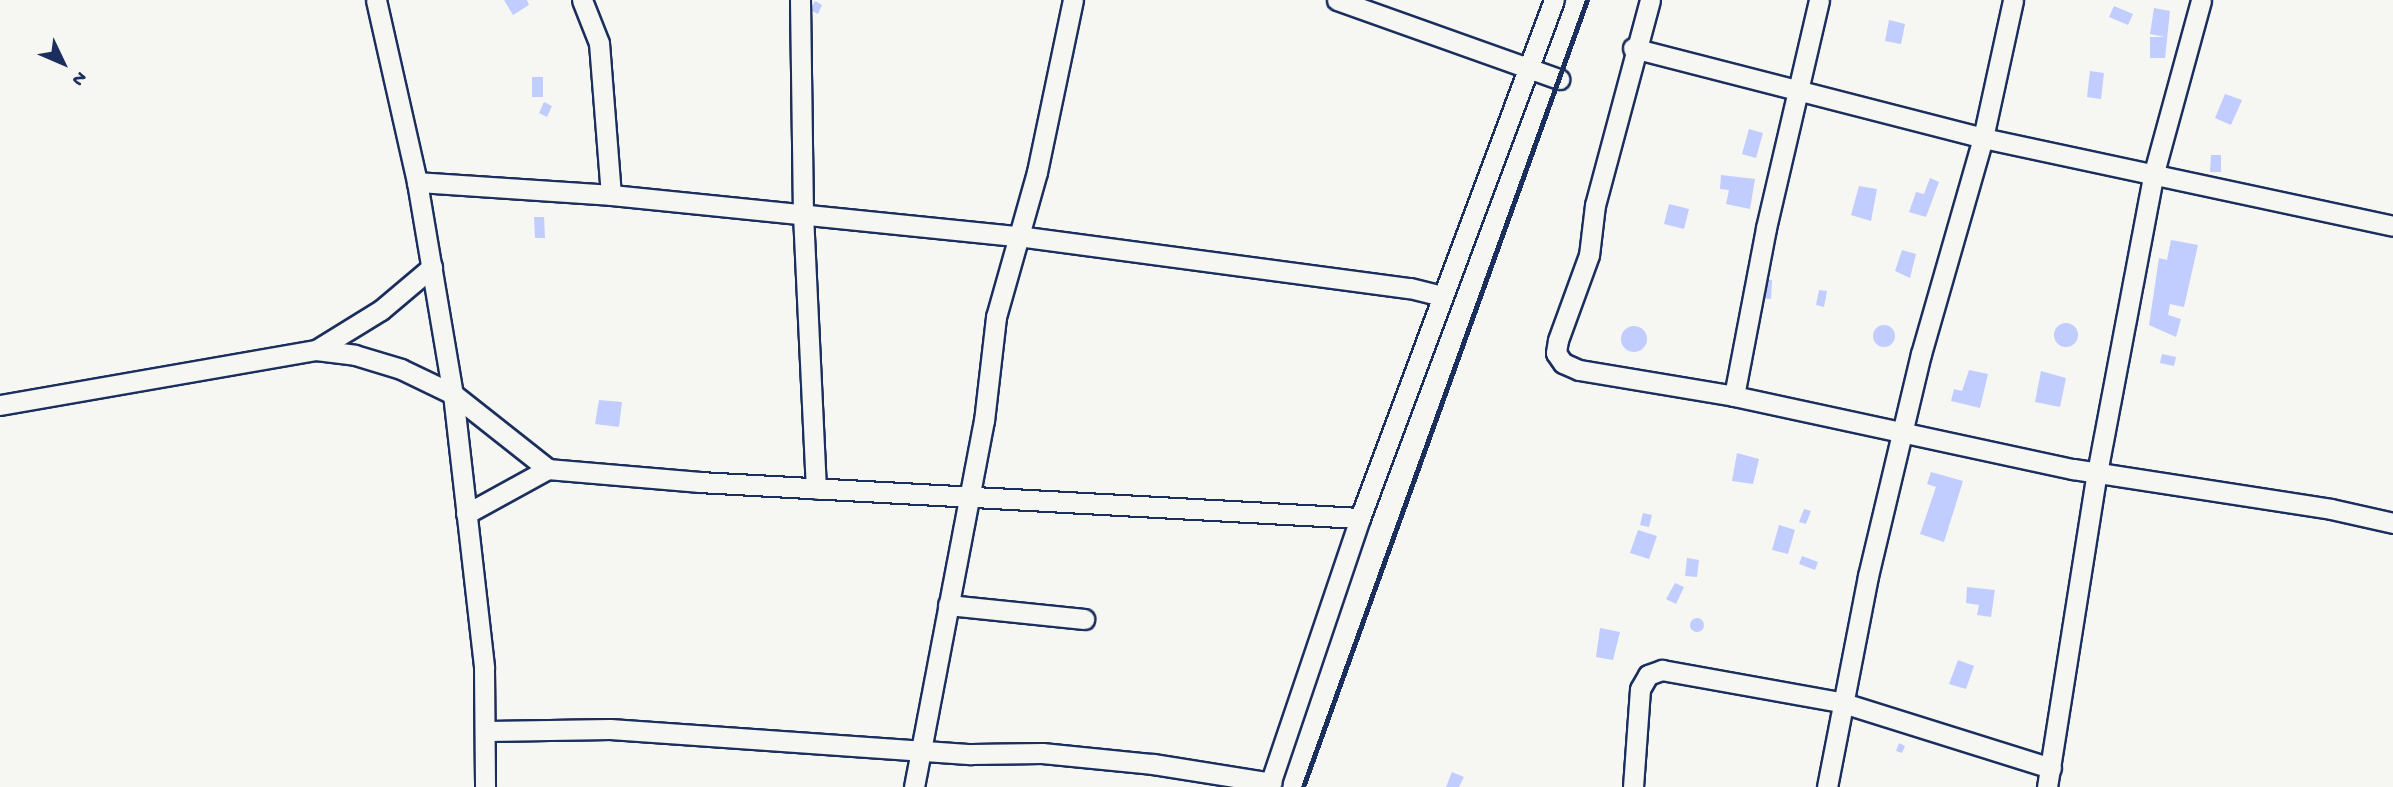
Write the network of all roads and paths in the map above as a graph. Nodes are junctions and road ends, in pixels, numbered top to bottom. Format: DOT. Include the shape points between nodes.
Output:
graph roads {
  1 [pos="376,0"];
  2 [pos="582,0"];
  3 [pos="800,0"];
  4 [pos="1073,0"];
  5 [pos="1337,0"];
  6 [pos="1554,0"];
  7 [pos="1650,0"];
  8 [pos="1819,0"];
  9 [pos="2013,0"];
  10 [pos="2201,0"];
  11 [pos="1633,48"];
  12 [pos="1529,69"];
  13 [pos="1559,79"];
  14 [pos="1796,89"];
  15 [pos="1983,138"];
  16 [pos="2153,176"];
  17 [pos="416,182"];
  18 [pos="611,195"];
  19 [pos="803,214"];
  20 [pos="2393,226"];
  21 [pos="1018,236"];
  22 [pos="432,267"];
  23 [pos="1442,296"];
  24 [pos="316,351"];
  25 [pos="453,394"];
  26 [pos="1734,396"];
  27 [pos="0,405"];
  28 [pos="1902,431"];
  29 [pos="548,469"];
  30 [pos="2097,473"];
  31 [pos="816,489"];
  32 [pos="966,498"];
  33 [pos="466,514"];
  34 [pos="1360,518"];
  35 [pos="2393,523"];
  36 [pos="948,606"];
  37 [pos="1084,619"];
  38 [pos="1840,702"];
  39 [pos="488,731"];
  40 [pos="921,750"];
  41 [pos="2049,778"];
  42 [pos="1270,785"];
  43 [pos="485,787"];
  44 [pos="914,787"];
  45 [pos="1633,787"];
  46 [pos="1827,787"];
  1 -- 17 [label="street"];
  2 -- 18 [label="street" via="599,43"];
  3 -- 19 [label="street"];
  4 -- 21 [label="street" via="1037,172"];
  5 -- 12 [label="street"];
  6 -- 12 [label="street"];
  7 -- 11 [label="street"];
  8 -- 14 [label="street"];
  9 -- 15 [label="street"];
  10 -- 16 [label="street"];
  11 -- 14 [label="street"];
  11 -- 26 [label="street" via="1595,205 1590,255 1556,353 1563,363 1579,370"];
  12 -- 13 [label="street"];
  12 -- 23 [label="street"];
  14 -- 15 [label="street"];
  14 -- 26 [label="street"];
  15 -- 16 [label="street"];
  15 -- 28 [label="street"];
  16 -- 20 [label="street"];
  16 -- 30 [label="street"];
  17 -- 18 [label="street"];
  17 -- 22 [label="street"];
  18 -- 19 [label="street"];
  19 -- 21 [label="street"];
  19 -- 31 [label="street"];
  21 -- 23 [label="street"];
  21 -- 32 [label="street" via="996,317 984,421"];
  22 -- 24 [label="street" via="382,310"];
  22 -- 25 [label="street"];
  23 -- 34 [label="street"];
  24 -- 25 [label="street" via="355,355 401,369"];
  24 -- 27 [label="street"];
  25 -- 29 [label="street"];
  25 -- 33 [label="street"];
  26 -- 28 [label="street"];
  28 -- 30 [label="street"];
  28 -- 38 [label="street"];
  29 -- 31 [label="street"];
  29 -- 33 [label="street"];
  30 -- 35 [label="street"];
  30 -- 41 [label="street"];
  31 -- 32 [label="street"];
  32 -- 34 [label="street"];
  32 -- 36 [label="street"];
  33 -- 39 [label="street"];
  34 -- 42 [label="street"];
  36 -- 37 [label="street"];
  36 -- 40 [label="street"];
  38 -- 41 [label="street"];
  38 -- 45 [label="street" via="1732,680 1654,671 1640,689"];
  38 -- 46 [label="street"];
  39 -- 40 [label="street" via="610,729"];
  39 -- 43 [label="street"];
  40 -- 42 [label="street" via="1098,758"];
  40 -- 44 [label="street"];
}
